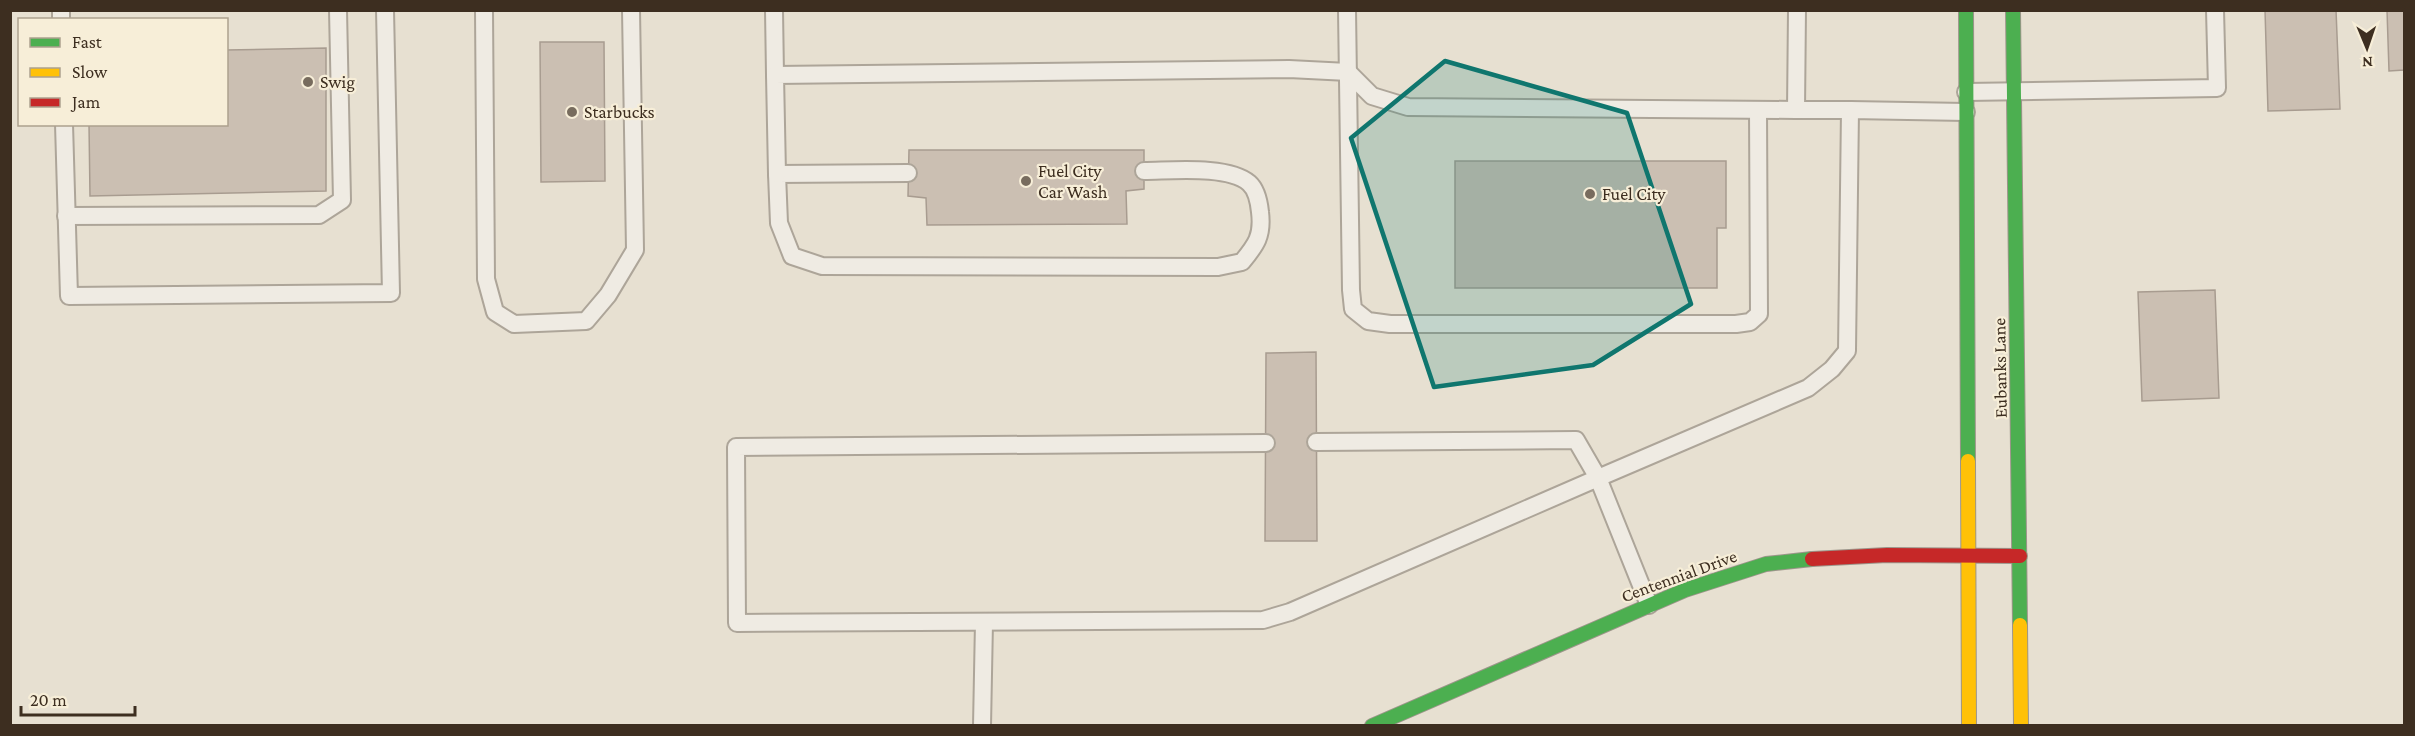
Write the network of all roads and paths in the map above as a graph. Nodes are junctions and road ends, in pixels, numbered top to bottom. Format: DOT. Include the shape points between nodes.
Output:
graph roads {
  1 [pos="338,10"];
  2 [pos="385,10"];
  3 [pos="484,10"];
  4 [pos="631,10"];
  5 [pos="774,10"];
  6 [pos="1347,10"];
  7 [pos="1797,10"];
  8 [pos="1966,10"];
  9 [pos="2013,10"];
  10 [pos="2215,10"];
  11 [pos="1348,72"];
  12 [pos="775,75"];
  13 [pos="2014,90"];
  14 [pos="1966,92"];
  15 [pos="1758,110"];
  16 [pos="1796,110"];
  17 [pos="1850,110"];
  18 [pos="1966,112"];
  19 [pos="64,126"];
  20 [pos="1144,171"];
  21 [pos="908,173"];
  22 [pos="777,174"];
  23 [pos="66,216"];
  24 [pos="1316,442"];
  25 [pos="1266,443"];
  26 [pos="1598,478"];
  27 [pos="1970,556"];
  28 [pos="2020,556"];
  29 [pos="1649,605"];
  30 [pos="984,622"];
  31 [pos="982,726"];
  32 [pos="1372,726"];
  33 [pos="1969,726"];
  34 [pos="2021,726"];
  1 -- 23 [label="lane" via="342,200 320,215"];
  2 -- 23 [label="lane" via="391,292 69,296"];
  3 -- 4 [label="lane" via="486,279 495,312 514,324 586,321 608,295 635,250"];
  5 -- 12 [label="lane"];
  6 -- 11 [label="lane"];
  7 -- 16 [label="lane"];
  8 -- 14 [label="street, Eubanks Lane"];
  9 -- 13 [label="street, Eubanks Lane"];
  10 -- 13 [label="lane" via="2217,88"];
  11 -- 12 [label="lane" via="1289,69"];
  11 -- 15 [label="lane" via="1372,96 1408,107"];
  11 -- 15 [label="lane" via="1353,309 1368,321 1390,324 1750,322 1759,314"];
  12 -- 22 [label="lane"];
  13 -- 14 [label="lane"];
  13 -- 28 [label="street, Eubanks Lane"];
  14 -- 18 [label="street, Eubanks Lane"];
  15 -- 16 [label="lane"];
  16 -- 17 [label="lane"];
  17 -- 18 [label="lane"];
  17 -- 26 [label="lane" via="1847,351 1808,388"];
  18 -- 27 [label="street, Eubanks Lane"];
  19 -- 23 [label="lane"];
  20 -- 22 [label="lane" via="1220,171 1249,183 1259,198 1258,242 1242,262 1218,267 822,266 792,256 779,223"];
  21 -- 22 [label="lane"];
  24 -- 26 [label="lane" via="1576,440"];
  25 -- 30 [label="lane" via="736,447 737,623"];
  26 -- 29 [label="lane"];
  26 -- 30 [label="lane" via="1290,612 1263,620"];
  27 -- 28 [label="street, Centennial Drive"];
  27 -- 29 [label="street, Centennial Drive" via="1852,556 1766,564"];
  27 -- 33 [label="street, Eubanks Lane"];
  28 -- 34 [label="street, Eubanks Lane"];
  29 -- 32 [label="street, Centennial Drive"];
  30 -- 31 [label="lane"];
}
